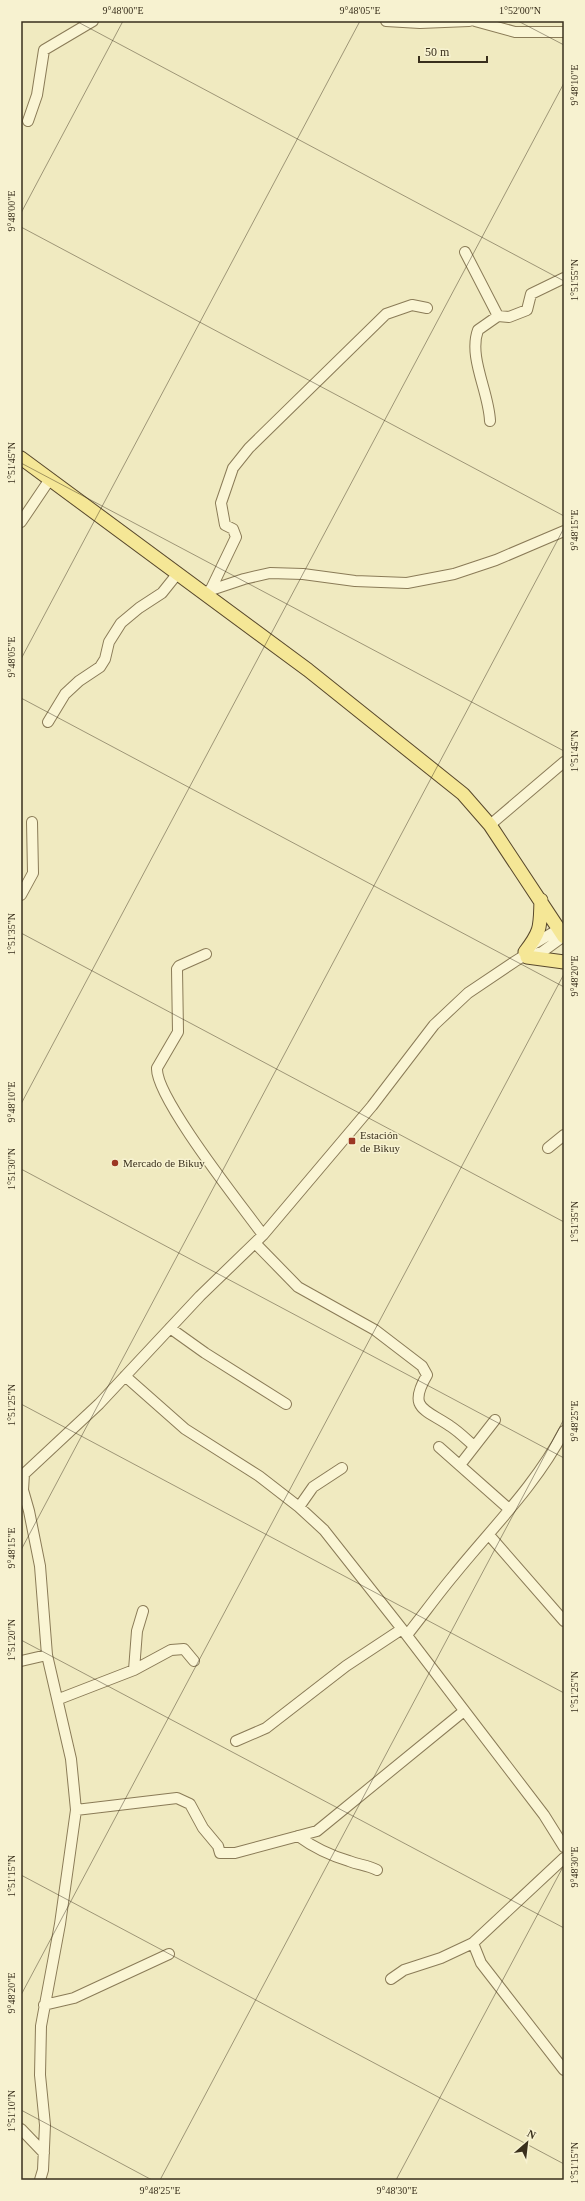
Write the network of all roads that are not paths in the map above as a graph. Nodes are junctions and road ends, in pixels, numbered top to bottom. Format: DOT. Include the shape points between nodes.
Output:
graph roads {
  1 [pos="93,21"];
  2 [pos="386,21"];
  3 [pos="469,21"];
  4 [pos="475,21"];
  5 [pos="564,32"];
  6 [pos="28,121"];
  7 [pos="464,252"];
  8 [pos="564,278"];
  9 [pos="427,308"];
  10 [pos="498,316"];
  11 [pos="490,421"];
  12 [pos="21,458"];
  13 [pos="50,479"];
  14 [pos="21,522"];
  15 [pos="564,531"];
  16 [pos="178,573"];
  17 [pos="208,591"];
  18 [pos="48,722"];
  19 [pos="564,762"];
  20 [pos="32,822"];
  21 [pos="490,825"];
  22 [pos="21,895"];
  23 [pos="541,900"];
  24 [pos="562,934"];
  25 [pos="206,954"];
  26 [pos="525,955"];
  27 [pos="564,962"];
  28 [pos="564,1135"];
  29 [pos="548,1148"];
  30 [pos="263,1235"];
  31 [pos="255,1243"];
  32 [pos="170,1328"];
  33 [pos="125,1376"];
  34 [pos="286,1404"];
  35 [pos="495,1420"];
  36 [pos="564,1431"];
  37 [pos="474,1446"];
  38 [pos="439,1447"];
  39 [pos="460,1465"];
  40 [pos="342,1468"];
  41 [pos="22,1472"];
  42 [pos="22,1492"];
  43 [pos="299,1506"];
  44 [pos="509,1509"];
  45 [pos="489,1535"];
  46 [pos="143,1611"];
  47 [pos="564,1621"];
  48 [pos="405,1632"];
  49 [pos="47,1655"];
  50 [pos="194,1660"];
  51 [pos="21,1661"];
  52 [pos="134,1670"];
  53 [pos="59,1699"];
  54 [pos="464,1711"];
  55 [pos="236,1741"];
  56 [pos="76,1810"];
  57 [pos="317,1831"];
  58 [pos="298,1836"];
  59 [pos="316,1847"];
  60 [pos="564,1847"];
  61 [pos="564,1858"];
  62 [pos="377,1870"];
  63 [pos="473,1942"];
  64 [pos="169,1954"];
  65 [pos="391,1979"];
  66 [pos="44,2005"];
  67 [pos="564,2070"];
  68 [pos="21,2129"];
  69 [pos="44,2152"];
  70 [pos="40,2180"];
  1 -- 6 [label="street" via="44,50 37,95"];
  2 -- 3 [label="street"];
  4 -- 5 [label="street" via="516,32"];
  7 -- 10 [label="street"];
  8 -- 10 [label="street" via="531,294 527,310 509,317"];
  9 -- 17 [label="street" via="412,305 386,314 249,448 233,468 221,502 225,525 233,529 236,537"];
  10 -- 11 [label="street" via="478,330 474,346 488,401"];
  12 -- 13 [label="main road"];
  13 -- 14 [label="street"];
  13 -- 16 [label="main road"];
  15 -- 17 [label="street" via="496,560 454,574 407,583 270,573"];
  16 -- 17 [label="main road"];
  16 -- 18 [label="street" via="162,593 121,623 109,642 100,667 65,694"];
  17 -- 21 [label="main road" via="463,794"];
  19 -- 21 [label="street"];
  20 -- 22 [label="street" via="33,873"];
  21 -- 23 [label="main road"];
  23 -- 24 [label="main road"];
  23 -- 26 [label="main road" via="541,925"];
  24 -- 26 [label="street" via="542,952"];
  25 -- 30 [label="street" via="179,966 178,1032 157,1068 157,1073 169,1102"];
  26 -- 27 [label="main road"];
  26 -- 30 [label="street" via="468,993 434,1025 358,1123"];
  28 -- 29 [label="street"];
  30 -- 31 [label="street"];
  31 -- 32 [label="street"];
  31 -- 37 [label="street" via="298,1287 375,1330 422,1366 427,1375 419,1388 418,1400 425,1412 450,1426"];
  32 -- 33 [label="street"];
  32 -- 34 [label="street"];
  33 -- 41 [label="street" via="99,1404"];
  33 -- 43 [label="street" via="185,1429 259,1476"];
  35 -- 37 [label="street"];
  36 -- 44 [label="street" via="552,1454"];
  37 -- 39 [label="street"];
  38 -- 39 [label="street"];
  39 -- 44 [label="street"];
  40 -- 43 [label="street" via="313,1487"];
  41 -- 42 [label="street"];
  42 -- 49 [label="street" via="40,1566"];
  43 -- 48 [label="street" via="324,1530"];
  44 -- 45 [label="street"];
  45 -- 47 [label="street"];
  45 -- 48 [label="street"];
  46 -- 52 [label="street" via="137,1631"];
  48 -- 54 [label="street"];
  48 -- 55 [label="street" via="346,1666 266,1728"];
  49 -- 51 [label="street"];
  49 -- 53 [label="street"];
  50 -- 52 [label="street" via="188,1652 179,1648"];
  52 -- 53 [label="street"];
  53 -- 56 [label="street" via="71,1759"];
  54 -- 57 [label="street"];
  54 -- 60 [label="street" via="544,1815"];
  56 -- 58 [label="street" via="176,1798 190,1804 220,1853 235,1853"];
  56 -- 66 [label="street" via="60,1924"];
  57 -- 58 [label="street"];
  57 -- 59 [label="street"];
  58 -- 59 [label="street"];
  59 -- 62 [label="street"];
  61 -- 63 [label="street"];
  63 -- 65 [label="street" via="441,1958 404,1970"];
  63 -- 67 [label="street" via="481,1963"];
  64 -- 66 [label="street" via="74,1998"];
  66 -- 69 [label="street" via="40,2075 45,2125"];
  68 -- 69 [label="street"];
  69 -- 70 [label="street"];
}
